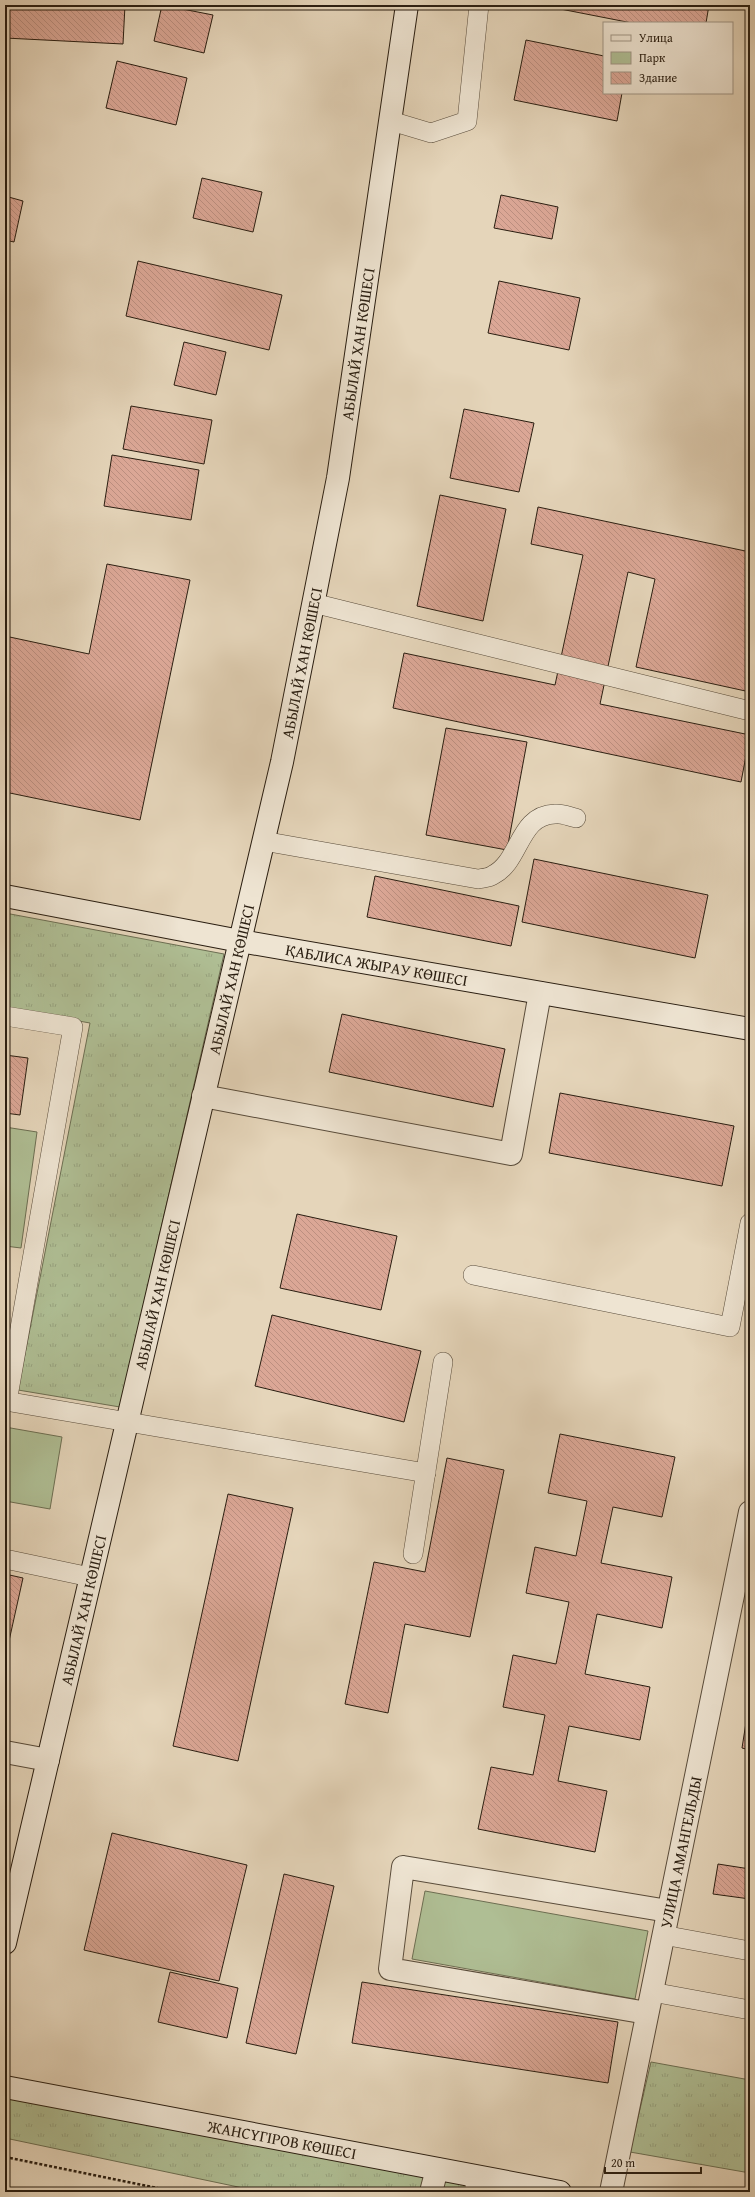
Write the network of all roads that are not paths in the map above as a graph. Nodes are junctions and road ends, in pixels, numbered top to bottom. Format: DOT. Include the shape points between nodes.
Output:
graph roads {
  1 [pos="407,5"];
  2 [pos="480,5"];
  3 [pos="390,121"];
  4 [pos="313,603"];
  5 [pos="750,711"];
  6 [pos="576,818"];
  7 [pos="264,841"];
  8 [pos="5,896"];
  9 [pos="240,941"];
  10 [pos="540,992"];
  11 [pos="5,1016"];
  12 [pos="750,1029"];
  13 [pos="204,1096"];
  14 [pos="750,1223"];
  15 [pos="473,1275"];
  16 [pos="443,1362"];
  17 [pos="6,1401"];
  18 [pos="127,1423"];
  19 [pos="426,1474"];
  20 [pos="750,1512"];
  21 [pos="413,1554"];
  22 [pos="5,1559"];
  23 [pos="90,1577"];
  24 [pos="5,1752"];
  25 [pos="48,1760"];
  26 [pos="668,1911"];
  27 [pos="663,1935"];
  28 [pos="5,1943"];
  29 [pos="750,1951"];
  30 [pos="650,2002"];
  31 [pos="750,2010"];
  32 [pos="5,2087"];
  33 [pos="437,2169"];
  34 [pos="476,2184"];
  35 [pos="431,2192"];
  36 [pos="560,2192"];
  37 [pos="611,2192"];
  1 -- 3 [label="street, АБЫЛАЙ ХАН КӨШЕСІ"];
  2 -- 3 [label="lane" via="467,121 431,133"];
  3 -- 4 [label="street, АБЫЛАЙ ХАН КӨШЕСІ" via="338,478"];
  4 -- 5 [label="lane"];
  4 -- 7 [label="street, АБЫЛАЙ ХАН КӨШЕСІ"];
  6 -- 7 [label="lane" via="556,814 541,817 526,829 508,862 494,875 478,879"];
  7 -- 9 [label="street, АБЫЛАЙ ХАН КӨШЕСІ"];
  8 -- 9 [label="street, ҚАБЛИСА ЖЫРАУ КӨШЕСІ"];
  9 -- 10 [label="street, ҚАБЛИСА ЖЫРАУ КӨШЕСІ"];
  9 -- 13 [label="street, АБЫЛАЙ ХАН КӨШЕСІ"];
  10 -- 12 [label="street, ҚАБЛИСА ЖЫРАУ КӨШЕСІ"];
  10 -- 13 [label="street" via="511,1154"];
  11 -- 17 [label="lane" via="73,1027"];
  13 -- 18 [label="street, АБЫЛАЙ ХАН КӨШЕСІ"];
  14 -- 15 [label="lane" via="730,1327"];
  16 -- 19 [label="lane"];
  17 -- 18 [label="lane"];
  18 -- 19 [label="lane"];
  18 -- 23 [label="street, АБЫЛАЙ ХАН КӨШЕСІ"];
  19 -- 21 [label="lane"];
  20 -- 26 [label="street, УЛИЦА АМАНГЕЛЬДЫ"];
  22 -- 23 [label="lane"];
  23 -- 25 [label="street, АБЫЛАЙ ХАН КӨШЕСІ"];
  24 -- 25 [label="street"];
  25 -- 28 [label="street, АБЫЛАЙ ХАН КӨШЕСІ"];
  26 -- 27 [label="street, УЛИЦА АМАНГЕЛЬДЫ"];
  26 -- 30 [label="street" via="403,1867 390,1969"];
  27 -- 29 [label="lane"];
  27 -- 30 [label="street, УЛИЦА АМАНГЕЛЬДЫ"];
  30 -- 31 [label="lane"];
  30 -- 37 [label="street, УЛИЦА АМАНГЕЛЬДЫ"];
  32 -- 33 [label="street, ЖАНСҮГІРОВ КӨШЕСІ"];
  33 -- 34 [label="street, ЖАНСҮГІРОВ КӨШЕСІ"];
  33 -- 35 [label="street"];
  34 -- 36 [label="street, ЖАНСҮГІРОВ КӨШЕСІ"];
}
